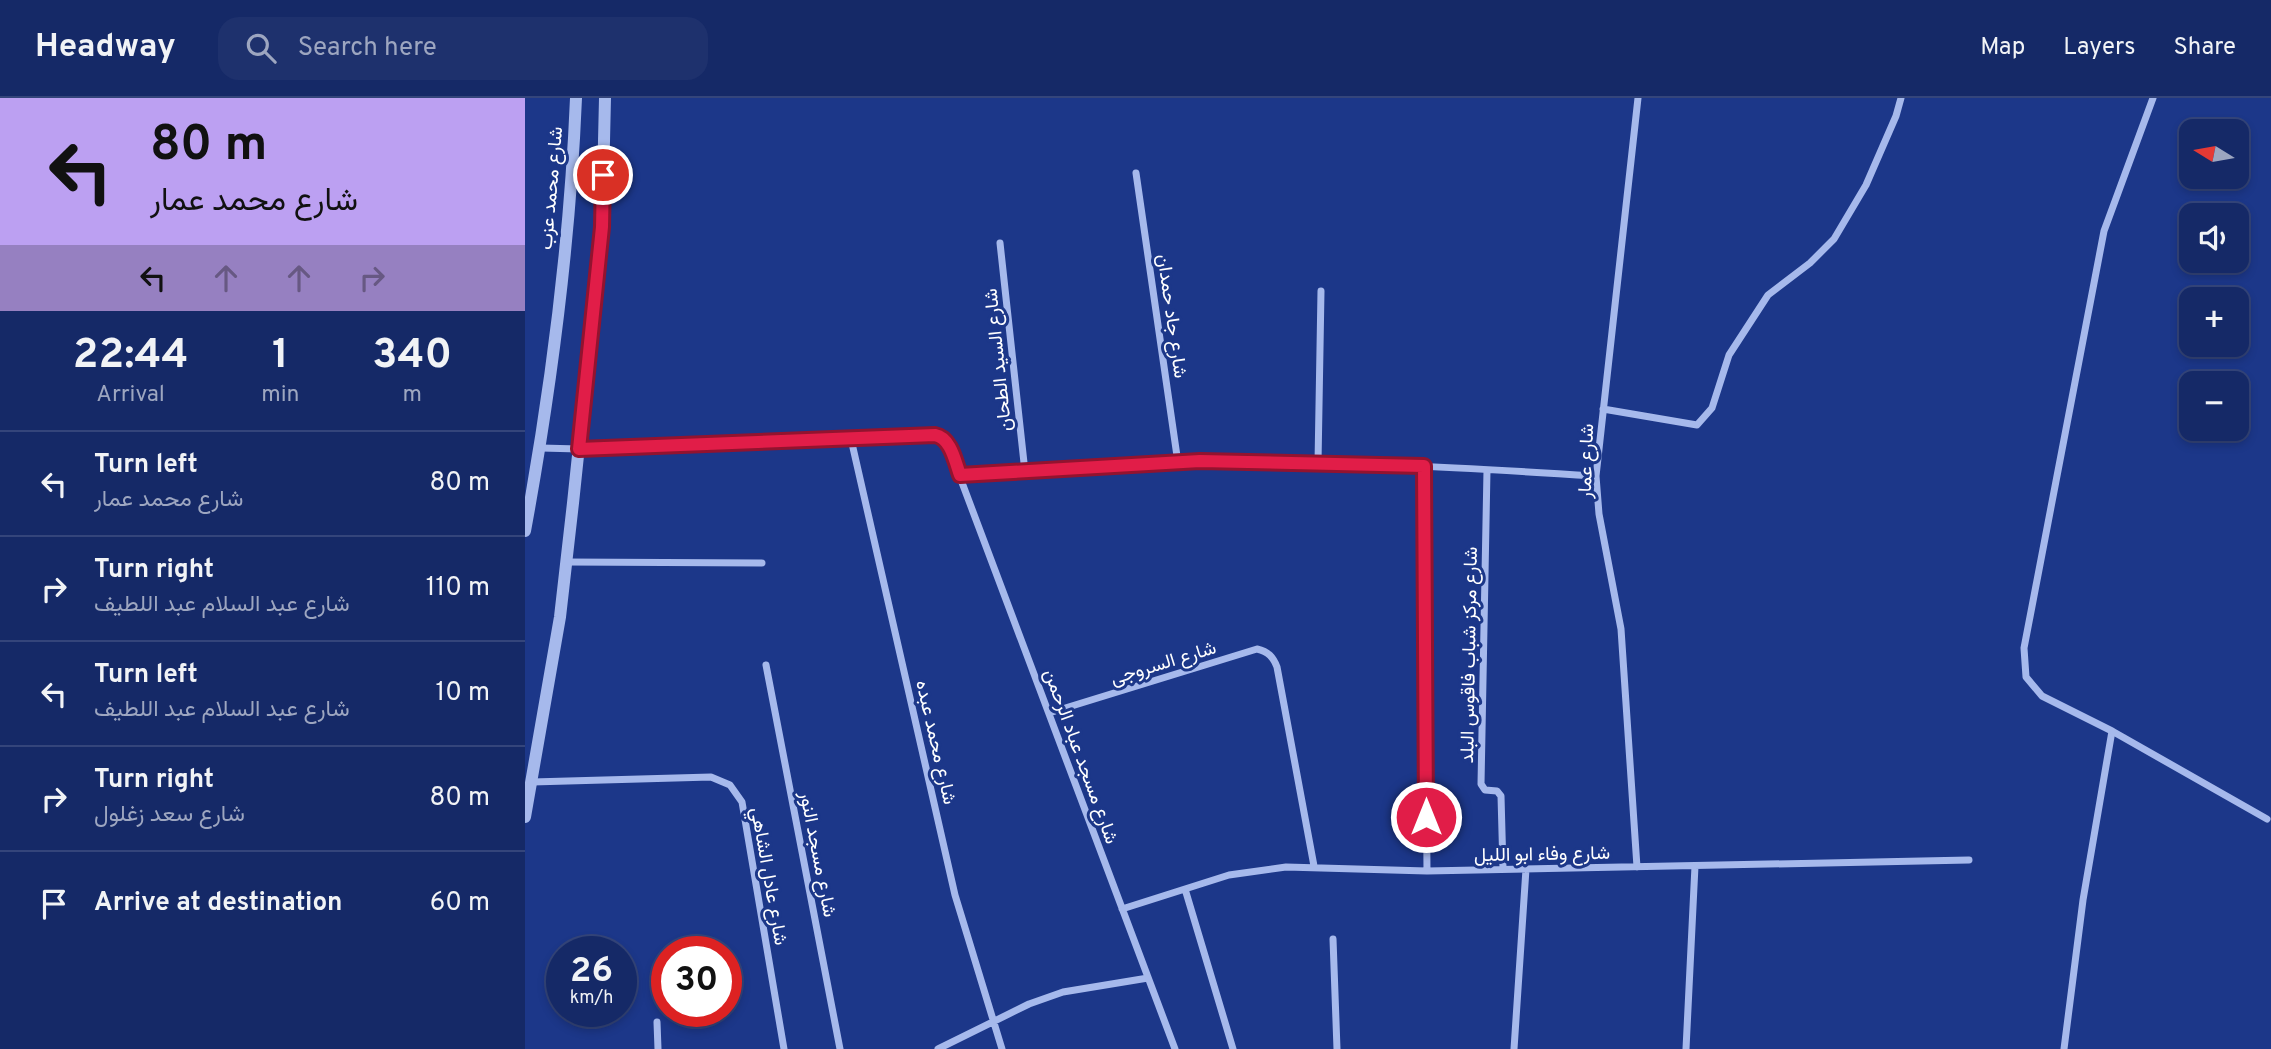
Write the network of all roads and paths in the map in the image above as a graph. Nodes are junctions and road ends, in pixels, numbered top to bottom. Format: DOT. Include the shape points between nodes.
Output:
graph roads {
  1 [pos="576,98"];
  2 [pos="605,98"];
  3 [pos="1638,98"];
  4 [pos="1901,98"];
  5 [pos="2153,98"];
  6 [pos="1136,173"];
  7 [pos="1000,243"];
  8 [pos="1321,291"];
  9 [pos="1603,409"];
  10 [pos="851,439"];
  11 [pos="541,448"];
  12 [pos="579,449"];
  13 [pos="1178,463"];
  14 [pos="1318,463"];
  15 [pos="1424,466"];
  16 [pos="1487,470"];
  17 [pos="1025,472"];
  18 [pos="960,475"];
  19 [pos="1596,476"];
  20 [pos="525,531"];
  21 [pos="566,562"];
  22 [pos="762,563"];
  23 [pos="766,665"];
  24 [pos="1049,713"];
  25 [pos="2112,731"];
  26 [pos="532,782"];
  27 [pos="525,817"];
  28 [pos="2267,819"];
  29 [pos="1969,860"];
  30 [pos="1314,866"];
  31 [pos="1695,866"];
  32 [pos="1637,867"];
  33 [pos="1503,869"];
  34 [pos="1525,869"];
  35 [pos="1427,871"];
  36 [pos="1185,889"];
  37 [pos="1122,909"];
  38 [pos="1333,939"];
  39 [pos="1147,978"];
  40 [pos="993,1020"];
  41 [pos="657,1027"];
  42 [pos="658,1049"];
  43 [pos="784,1049"];
  44 [pos="840,1049"];
  45 [pos="938,1049"];
  46 [pos="1002,1049"];
  47 [pos="1175,1049"];
  48 [pos="1233,1049"];
  49 [pos="1337,1049"];
  50 [pos="1514,1049"];
  51 [pos="1686,1049"];
  52 [pos="2064,1049"];
  1 -- 11 [label="street, شارع محمد عزب" via="571,195"];
  2 -- 12 [label="street" via="602,227"];
  3 -- 9 [label="street, شارع عمار"];
  4 -- 9 [label="street" via="1866,185 1834,239 1768,295 1729,355 1711,408 1697,425"];
  5 -- 25 [label="street" via="2104,231 2024,648 2026,677 2042,696"];
  6 -- 13 [label="street, شارع جاد حمدان"];
  7 -- 17 [label="street, شارع السيد الطحان"];
  8 -- 14 [label="street"];
  9 -- 19 [label="street, شارع عمار"];
  10 -- 12 [label="street"];
  10 -- 18 [label="street, شارع مسجد عباد الرحمن" via="939,435 948,443"];
  10 -- 40 [label="street, شارع محمد عبده" via="955,895"];
  11 -- 12 [label="street"];
  11 -- 20 [label="street, شارع محمد عزب"];
  12 -- 21 [label="street"];
  13 -- 14 [label="street"];
  13 -- 17 [label="street"];
  14 -- 15 [label="street"];
  15 -- 16 [label="street"];
  15 -- 35 [label="street"];
  16 -- 19 [label="street"];
  16 -- 33 [label="street, شارع مركز شباب فاقوس البلد" via="1481,784 1501,796"];
  17 -- 18 [label="street"];
  18 -- 24 [label="street, شارع مسجد عباد الرحمن"];
  19 -- 32 [label="street, شارع عمار" via="1621,629"];
  21 -- 22 [label="street"];
  21 -- 26 [label="street"];
  23 -- 44 [label="street, شارع مسجد النور"];
  24 -- 30 [label="street, شارع السروجى" via="1257,649 1267,652 1277,667"];
  24 -- 37 [label="street, شارع مسجد عباد الرحمن"];
  25 -- 28 [label="street"];
  25 -- 52 [label="street"];
  26 -- 27 [label="street"];
  26 -- 43 [label="street, شارع عادل الشاهي" via="711,777 730,785 742,802"];
  29 -- 31 [label="street, شارع وفاء ابو الليل"];
  30 -- 35 [label="street, شارع وفاء ابو الليل"];
  30 -- 36 [label="street, شارع وفاء ابو الليل" via="1257,870"];
  31 -- 32 [label="street, شارع وفاء ابو الليل"];
  31 -- 51 [label="street"];
  32 -- 34 [label="street, شارع وفاء ابو الليل"];
  33 -- 34 [label="street, شارع وفاء ابو الليل"];
  33 -- 35 [label="street, شارع وفاء ابو الليل"];
  34 -- 50 [label="street"];
  36 -- 37 [label="street, شارع وفاء ابو الليل"];
  36 -- 48 [label="street"];
  37 -- 39 [label="street, شارع مسجد عباد الرحمن"];
  38 -- 49 [label="street"];
  39 -- 40 [label="street" via="1063,992"];
  39 -- 47 [label="street, شارع مسجد عباد الرحمن"];
  40 -- 45 [label="street"];
  40 -- 46 [label="street, شارع محمد عبده"];
  41 -- 42 [label="street"];
}
